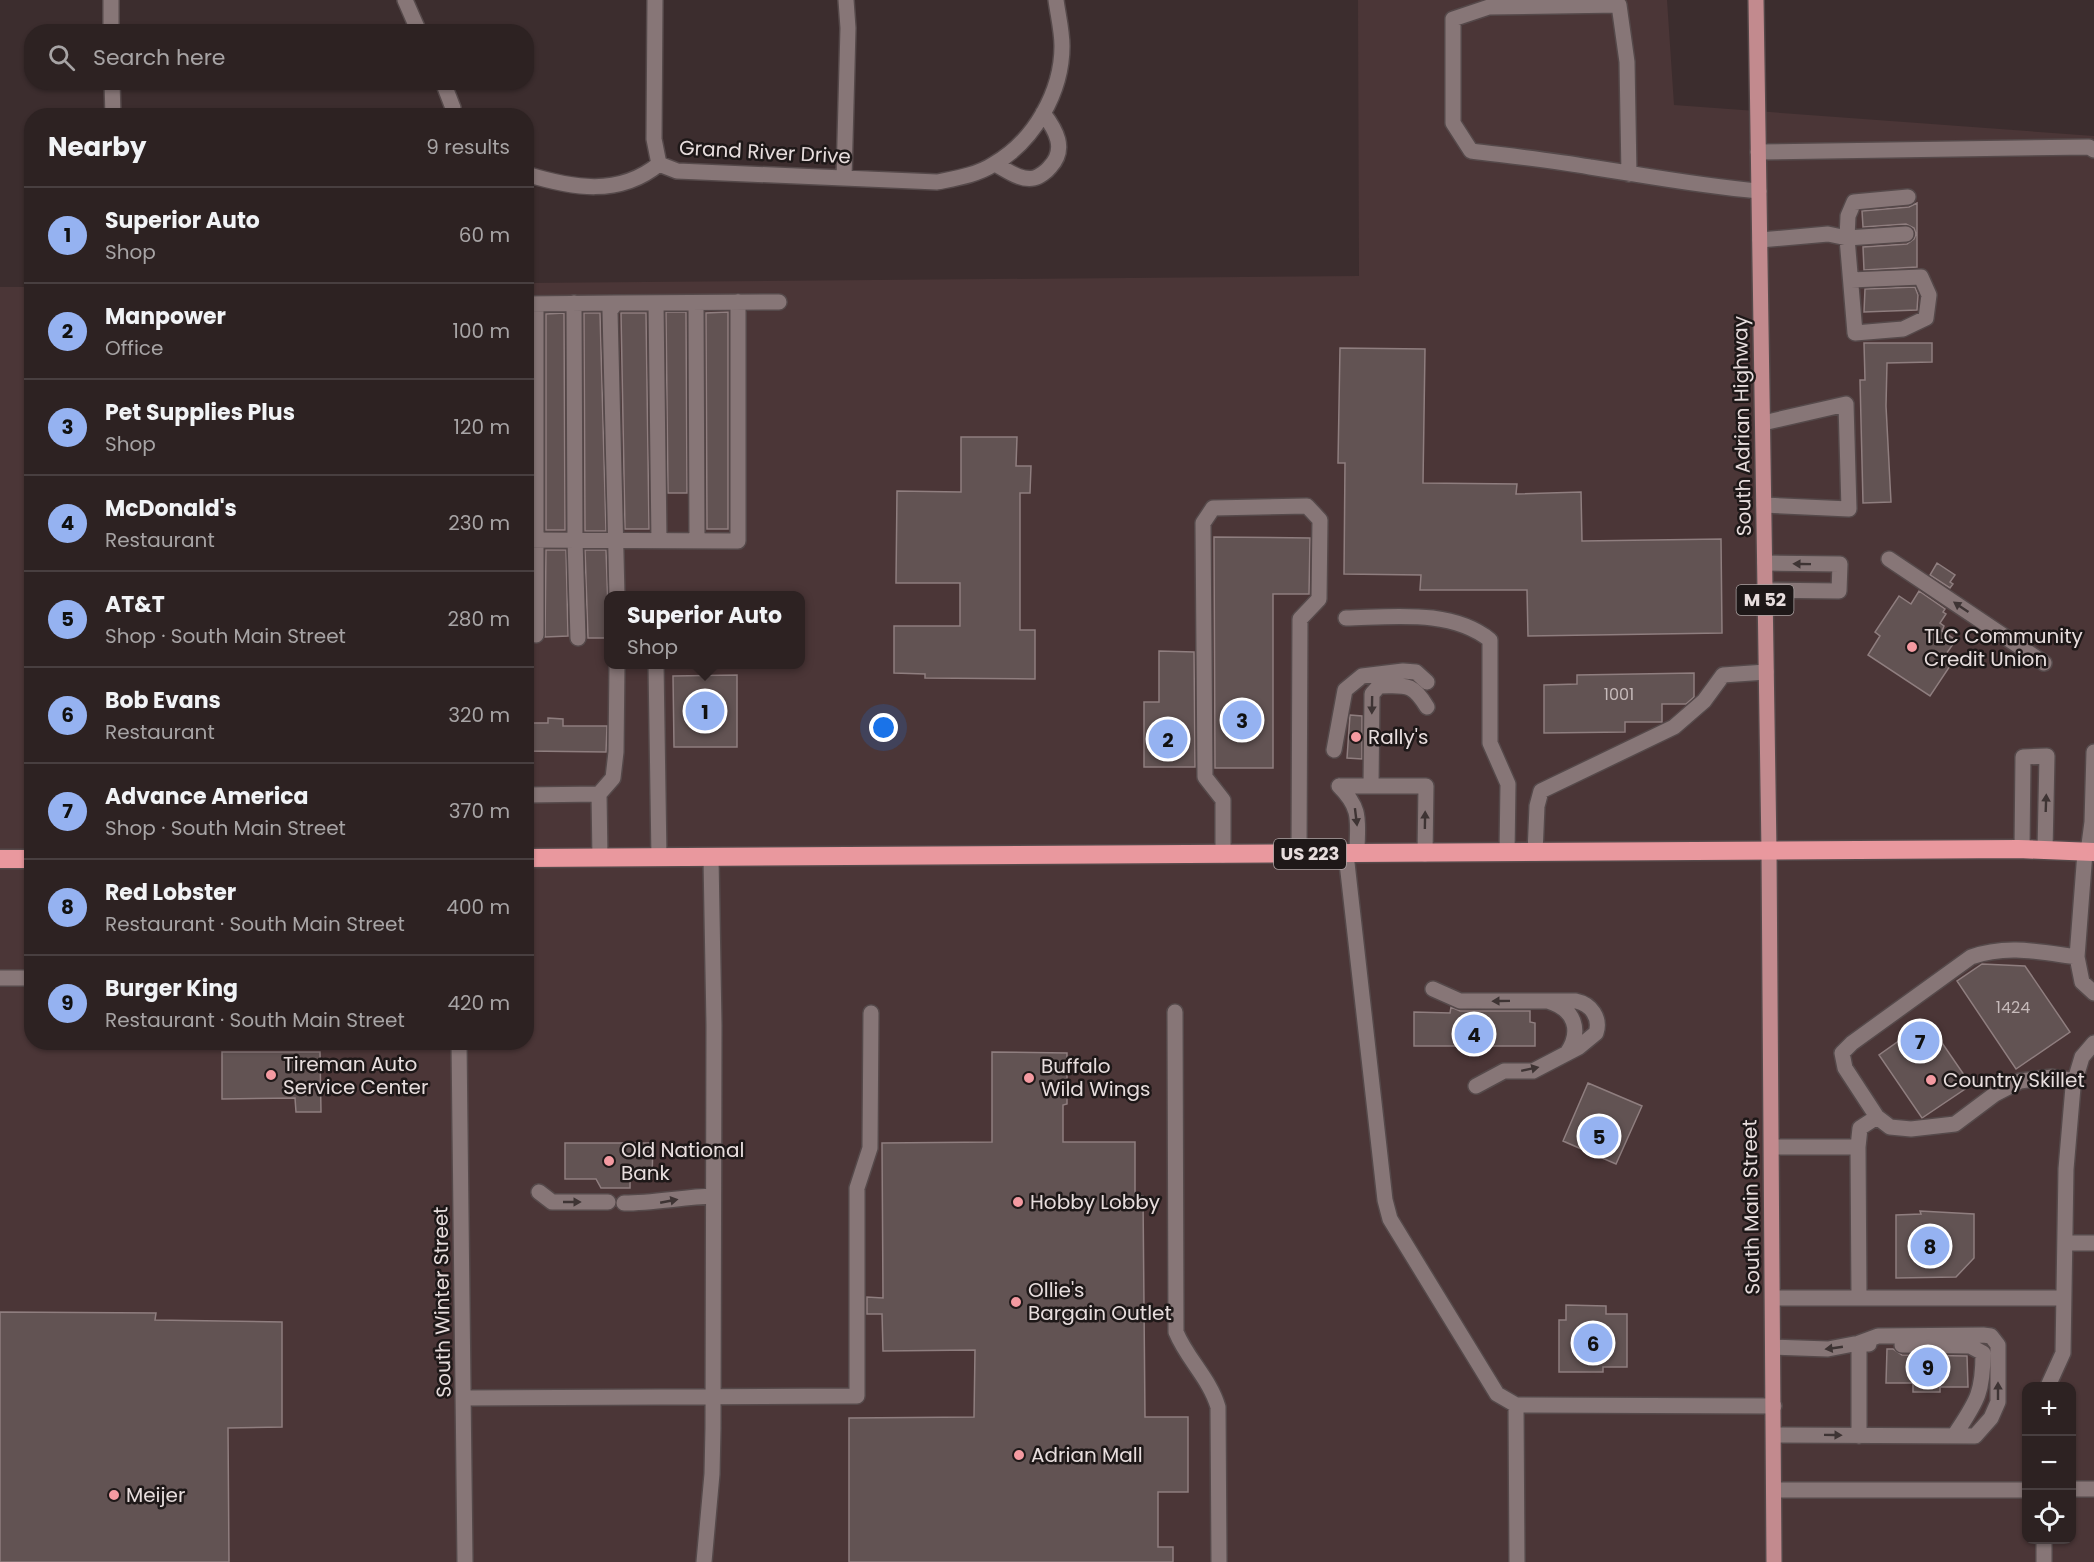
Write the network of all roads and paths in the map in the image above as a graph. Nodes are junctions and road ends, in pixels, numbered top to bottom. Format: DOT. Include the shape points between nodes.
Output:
graph roads {
  1 [pos="111,0"];
  2 [pos="405,0"];
  3 [pos="655,0"];
  4 [pos="846,0"];
  5 [pos="1056,0"];
  6 [pos="1756,0"];
  7 [pos="111,24"];
  8 [pos="416,24"];
  9 [pos="112,90"];
  10 [pos="445,90"];
  11 [pos="113,108"];
  12 [pos="453,108"];
  13 [pos="1043,113"];
  14 [pos="2094,150"];
  15 [pos="1758,152"];
  16 [pos="659,164"];
  17 [pos="995,164"];
  18 [pos="1629,174"];
  19 [pos="534,176"];
  20 [pos="844,178"];
  21 [pos="1759,191"];
  22 [pos="1908,197"];
  23 [pos="1906,234"];
  24 [pos="1847,238"];
  25 [pos="1760,240"];
  26 [pos="1851,280"];
  27 [pos="738,302"];
  28 [pos="779,302"];
  29 [pos="574,303"];
  30 [pos="616,303"];
  31 [pos="656,303"];
  32 [pos="696,303"];
  33 [pos="534,304"];
  34 [pos="1763,423"];
  35 [pos="1764,505"];
  36 [pos="534,540"];
  37 [pos="575,540"];
  38 [pos="616,541"];
  39 [pos="659,541"];
  40 [pos="697,541"];
  41 [pos="1889,559"];
  42 [pos="1765,564"];
  43 [pos="534,588"];
  44 [pos="616,591"];
  45 [pos="1765,591"];
  46 [pos="1346,618"];
  47 [pos="536,635"];
  48 [pos="578,638"];
  49 [pos="2044,663"];
  50 [pos="616,669"];
  51 [pos="656,669"];
  52 [pos="1766,672"];
  53 [pos="1427,682"];
  54 [pos="1427,707"];
  55 [pos="1334,750"];
  56 [pos="2094,752"];
  57 [pos="1371,786"];
  58 [pos="599,794"];
  59 [pos="534,795"];
  60 [pos="2022,849"];
  61 [pos="2044,850"];
  62 [pos="1769,851"];
  63 [pos="2089,852"];
  64 [pos="1507,853"];
  65 [pos="1535,853"];
  66 [pos="1299,854"];
  67 [pos="1352,854"];
  68 [pos="1425,854"];
  69 [pos="1223,855"];
  70 [pos="534,858"];
  71 [pos="600,858"];
  72 [pos="659,858"];
  73 [pos="711,858"];
  74 [pos="0,859"];
  75 [pos="24,859"];
  76 [pos="2077,957"];
  77 [pos="0,978"];
  78 [pos="24,978"];
  79 [pos="1433,989"];
  80 [pos="2094,993"];
  81 [pos="1544,1000"];
  82 [pos="1175,1012"];
  83 [pos="871,1013"];
  84 [pos="2094,1043"];
  85 [pos="459,1050"];
  86 [pos="1567,1053"];
  87 [pos="2075,1082"];
  88 [pos="1476,1086"];
  89 [pos="1877,1117"];
  90 [pos="1772,1147"];
  91 [pos="1858,1147"];
  92 [pos="539,1191"];
  93 [pos="713,1197"];
  94 [pos="2066,1243"];
  95 [pos="2094,1243"];
  96 [pos="1773,1298"];
  97 [pos="1860,1298"];
  98 [pos="2063,1298"];
  99 [pos="1859,1343"];
  100 [pos="1774,1347"];
  101 [pos="2050,1382"];
  102 [pos="713,1397"];
  103 [pos="464,1398"];
  104 [pos="1516,1405"];
  105 [pos="1774,1406"];
  106 [pos="1774,1435"];
  107 [pos="1860,1436"];
  108 [pos="2076,1489"];
  109 [pos="2094,1489"];
  110 [pos="1774,1490"];
  111 [pos="2022,1490"];
  112 [pos="2044,1544"];
  113 [pos="465,1562"];
  114 [pos="704,1562"];
  115 [pos="1219,1562"];
  116 [pos="1517,1562"];
  117 [pos="1774,1562"];
  118 [pos="2044,1562"];
  1 -- 7 [label="street"];
  2 -- 8 [label="street"];
  3 -- 16 [label="street, Grand River Drive" via="654,139"];
  4 -- 20 [label="street" via="849,28"];
  5 -- 13 [label="street, Grand River Drive" via="1062,46 1055,89"];
  6 -- 15 [label="main road, South Adrian Highway / M 52"];
  9 -- 11 [label="street"];
  10 -- 12 [label="street"];
  13 -- 17 [label="street, Grand River Drive" via="1019,144"];
  13 -- 17 [label="street" via="1055,129 1059,144 1059,156 1049,169 1035,178 1017,176"];
  14 -- 15 [label="street" via="2089,147"];
  15 -- 21 [label="main road, South Adrian Highway / M 52"];
  16 -- 19 [label="street" via="629,182 592,188"];
  16 -- 20 [label="street, Grand River Drive" via="677,171"];
  17 -- 20 [label="street, Grand River Drive" via="970,175 937,182"];
  18 -- 18 [label="street" via="1471,151 1454,123 1453,19 1489,7 1619,5 1627,62"];
  18 -- 21 [label="street" via="1695,186"];
  21 -- 25 [label="main road, South Adrian Highway / M 52"];
  22 -- 24 [label="street" via="1854,202 1848,216"];
  23 -- 24 [label="street"];
  24 -- 25 [label="street" via="1828,234"];
  24 -- 26 [label="street"];
  25 -- 34 [label="main road, South Adrian Highway / M 52"];
  26 -- 26 [label="street" via="1855,333 1903,329 1926,318 1929,294 1921,277"];
  27 -- 28 [label="street"];
  27 -- 32 [label="street"];
  27 -- 40 [label="street" via="738,541"];
  29 -- 30 [label="street"];
  29 -- 33 [label="street"];
  29 -- 37 [label="street"];
  30 -- 31 [label="street"];
  30 -- 38 [label="street" via="610,311 610,324"];
  31 -- 32 [label="street"];
  31 -- 39 [label="street"];
  32 -- 40 [label="street"];
  34 -- 35 [label="main road, South Adrian Highway / M 52"];
  34 -- 35 [label="street" via="1846,404 1849,509"];
  35 -- 42 [label="main road, South Adrian Highway / M 52"];
  36 -- 37 [label="street"];
  37 -- 38 [label="street"];
  37 -- 48 [label="street"];
  38 -- 39 [label="street"];
  38 -- 44 [label="street"];
  39 -- 40 [label="street"];
  49 -- 41 [label="street, one-way"];
  42 -- 45 [label="main road, South Adrian Highway / M 52"];
  45 -- 42 [label="street, one-way" via="1839,591 1840,564"];
  43 -- 47 [label="street"];
  45 -- 52 [label="main road, South Adrian Highway / M 52"];
  46 -- 64 [label="street" via="1421,617 1454,621 1473,627 1490,640 1490,743 1508,784"];
  50 -- 58 [label="street" via="616,752 612,778"];
  51 -- 72 [label="street"];
  52 -- 62 [label="main road, South Adrian Highway / M 52"];
  52 -- 65 [label="street" via="1723,675 1704,701 1674,727 1541,791"];
  53 -- 55 [label="street" via="1416,672 1362,676 1345,690"];
  54 -- 57 [label="street, one-way" via="1418,692 1408,686 1378,686 1372,694"];
  56 -- 63 [label="street"];
  57 -- 67 [label="street, one-way" via="1339,786 1352,800 1357,814"];
  68 -- 57 [label="street, one-way" via="1426,786"];
  58 -- 59 [label="street"];
  58 -- 71 [label="street"];
  60 -- 61 [label="highway, US 223"];
  61 -- 60 [label="street, one-way" via="2047,756 2023,757"];
  60 -- 62 [label="highway, US 223"];
  61 -- 63 [label="highway, US 223"];
  62 -- 65 [label="highway, US 223"];
  62 -- 90 [label="main road, South Main Street"];
  63 -- 76 [label="street"];
  64 -- 65 [label="highway, US 223"];
  64 -- 68 [label="highway, US 223"];
  66 -- 67 [label="highway, US 223"];
  66 -- 69 [label="highway, US 223"];
  66 -- 69 [label="street" via="1300,619 1319,599 1320,520 1308,506 1213,508 1203,524 1205,777 1223,800"];
  67 -- 68 [label="highway, US 223"];
  67 -- 104 [label="street" via="1378,1152 1390,1219 1497,1394"];
  69 -- 73 [label="highway, US 223"];
  70 -- 71 [label="highway, US 223"];
  71 -- 72 [label="highway, US 223"];
  72 -- 73 [label="highway, US 223"];
  73 -- 93 [label="street"];
  74 -- 75 [label="highway"];
  76 -- 80 [label="street" via="2082,982"];
  76 -- 89 [label="street" via="2020,949 1993,949 1971,957 1852,1042 1842,1053 1845,1068"];
  77 -- 78 [label="street"];
  81 -- 79 [label="street, one-way" via="1461,1001"];
  81 -- 86 [label="street" via="1562,1006 1574,1020 1576,1035"];
  81 -- 86 [label="street" via="1582,1002 1597,1018 1594,1036"];
  82 -- 115 [label="street" via="1176,1332 1182,1348 1214,1393 1218,1407"];
  83 -- 102 [label="street" via="870,1148 857,1188 856,1396"];
  84 -- 87 [label="street" via="2082,1057"];
  85 -- 103 [label="street, South Winter Street"];
  88 -- 86 [label="street, one-way" via="1504,1071 1533,1071"];
  87 -- 89 [label="street" via="2052,1077 2020,1082 1995,1094 1954,1124 1911,1129 1890,1127"];
  87 -- 94 [label="street" via="2066,1169"];
  89 -- 91 [label="street" via="1860,1128"];
  90 -- 91 [label="street"];
  90 -- 96 [label="main road, South Main Street"];
  91 -- 97 [label="street"];
  92 -- 93 [label="street, one-way" via="552,1202 657,1203"];
  93 -- 102 [label="street"];
  94 -- 95 [label="street"];
  94 -- 98 [label="street"];
  96 -- 97 [label="street"];
  96 -- 100 [label="main road, South Main Street"];
  97 -- 98 [label="street"];
  98 -- 101 [label="street" via="2063,1353"];
  99 -- 100 [label="street, one-way" via="1828,1349"];
  99 -- 107 [label="street"];
  107 -- 99 [label="street, one-way" via="1975,1436 1996,1409 1996,1341 1983,1335 1878,1336"];
  100 -- 105 [label="main road, South Main Street"];
  102 -- 103 [label="street"];
  102 -- 114 [label="street" via="712,1474"];
  103 -- 113 [label="street, South Winter Street"];
  104 -- 105 [label="street"];
  104 -- 116 [label="street"];
  105 -- 106 [label="main road, South Main Street"];
  106 -- 107 [label="street, one-way"];
  106 -- 110 [label="main road, South Main Street"];
  108 -- 109 [label="street"];
  110 -- 111 [label="street"];
  110 -- 117 [label="main road, South Main Street"];
  112 -- 118 [label="street"];
}
